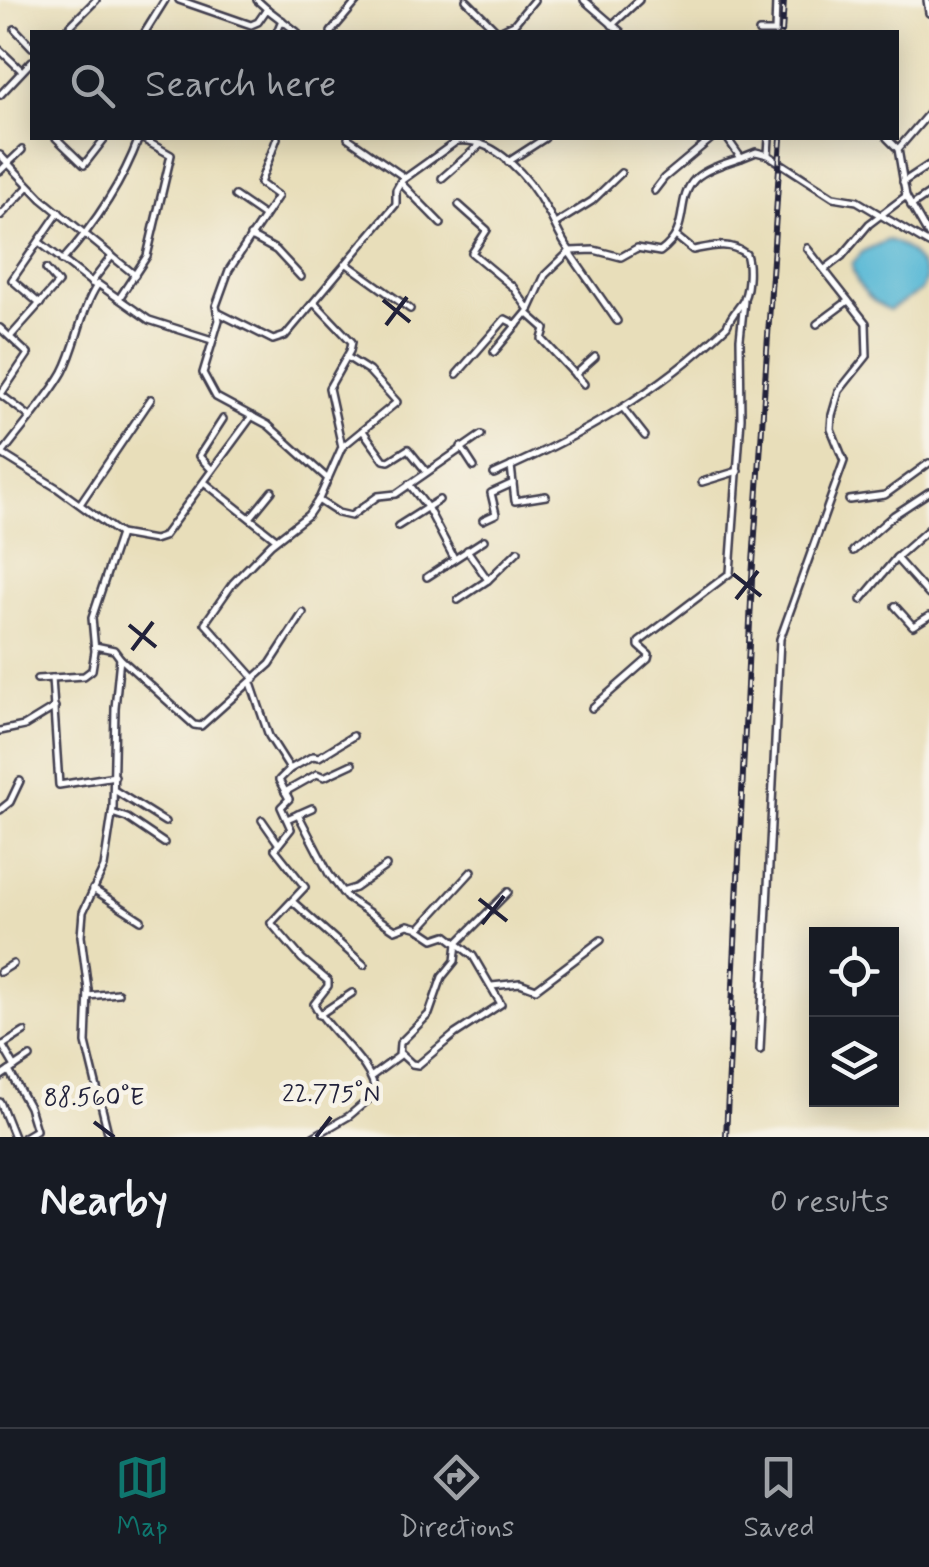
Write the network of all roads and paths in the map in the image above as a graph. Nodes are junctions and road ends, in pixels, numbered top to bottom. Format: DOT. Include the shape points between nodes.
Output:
graph roads {
  1 [pos="96,0"];
  2 [pos="164,0"];
  3 [pos="179,0"];
  4 [pos="257,0"];
  5 [pos="358,0"];
  6 [pos="466,0"];
  7 [pos="534,0"];
  8 [pos="584,0"];
  9 [pos="639,0"];
  10 [pos="776,0"];
  11 [pos="928,1"];
  12 [pos="268,8"];
  13 [pos="929,13"];
  14 [pos="282,20"];
  15 [pos="255,24"];
  16 [pos="612,25"];
  17 [pos="15,29"];
  18 [pos="66,30"];
  19 [pos="146,30"];
  20 [pos="252,30"];
  21 [pos="278,30"];
  22 [pos="294,30"];
  23 [pos="332,30"];
  24 [pos="495,30"];
  25 [pos="501,30"];
  26 [pos="618,30"];
  27 [pos="775,30"];
  28 [pos="30,45"];
  29 [pos="0,50"];
  30 [pos="30,64"];
  31 [pos="22,71"];
  32 [pos="0,95"];
  33 [pos="929,113"];
  34 [pos="58,140"];
  35 [pos="103,140"];
  36 [pos="139,140"];
  37 [pos="144,140"];
  38 [pos="275,140"];
  39 [pos="351,140"];
  40 [pos="542,140"];
  41 [pos="710,140"];
  42 [pos="728,140"];
  43 [pos="769,140"];
  44 [pos="889,140"];
  45 [pos="481,144"];
  46 [pos="898,149"];
  47 [pos="22,150"];
  48 [pos="768,154"];
  49 [pos="0,155"];
  50 [pos="741,158"];
  51 [pos="508,162"];
  52 [pos="8,163"];
  53 [pos="929,165"];
  54 [pos="0,171"];
  55 [pos="621,173"];
  56 [pos="442,178"];
  57 [pos="402,180"];
  58 [pos="902,182"];
  59 [pos="29,186"];
  60 [pos="654,191"];
  61 [pos="929,194"];
  62 [pos="235,196"];
  63 [pos="906,196"];
  64 [pos="459,205"];
  65 [pos="910,207"];
  66 [pos="60,212"];
  67 [pos="881,215"];
  68 [pos="0,216"];
  69 [pos="264,216"];
  70 [pos="442,224"];
  71 [pos="554,224"];
  72 [pos="85,234"];
  73 [pos="250,236"];
  74 [pos="929,236"];
  75 [pos="677,238"];
  76 [pos="39,242"];
  77 [pos="929,244"];
  78 [pos="807,248"];
  79 [pos="570,251"];
  80 [pos="112,256"];
  81 [pos="62,261"];
  82 [pos="346,264"];
  83 [pos="46,269"];
  84 [pos="826,269"];
  85 [pos="135,275"];
  86 [pos="301,277"];
  87 [pos="94,284"];
  88 [pos="120,297"];
  89 [pos="744,301"];
  90 [pos="848,301"];
  91 [pos="314,302"];
  92 [pos="40,304"];
  93 [pos="410,309"];
  94 [pos="528,311"];
  95 [pos="217,312"];
  96 [pos="617,321"];
  97 [pos="818,324"];
  98 [pos="517,325"];
  99 [pos="4,334"];
  100 [pos="212,340"];
  101 [pos="494,352"];
  102 [pos="346,357"];
  103 [pos="595,358"];
  104 [pos="457,374"];
  105 [pos="576,375"];
  106 [pos="584,384"];
  107 [pos="0,394"];
  108 [pos="151,399"];
  109 [pos="623,408"];
  110 [pos="252,416"];
  111 [pos="30,417"];
  112 [pos="223,419"];
  113 [pos="362,431"];
  114 [pos="481,436"];
  115 [pos="645,436"];
  116 [pos="342,447"];
  117 [pos="461,447"];
  118 [pos="929,463"];
  119 [pos="474,466"];
  120 [pos="511,466"];
  121 [pos="212,470"];
  122 [pos="738,471"];
  123 [pos="426,472"];
  124 [pos="494,474"];
  125 [pos="328,478"];
  126 [pos="204,482"];
  127 [pos="702,482"];
  128 [pos="514,483"];
  129 [pos="409,484"];
  130 [pos="272,491"];
  131 [pos="929,492"];
  132 [pos="546,496"];
  133 [pos="318,500"];
  134 [pos="439,500"];
  135 [pos="848,500"];
  136 [pos="80,504"];
  137 [pos="427,508"];
  138 [pos="250,518"];
  139 [pos="483,520"];
  140 [pos="398,526"];
  141 [pos="929,530"];
  142 [pos="120,534"];
  143 [pos="277,540"];
  144 [pos="484,540"];
  145 [pos="466,550"];
  146 [pos="518,551"];
  147 [pos="854,551"];
  148 [pos="454,558"];
  149 [pos="896,558"];
  150 [pos="427,577"];
  151 [pos="488,580"];
  152 [pos="929,595"];
  153 [pos="458,600"];
  154 [pos="861,600"];
  155 [pos="895,606"];
  156 [pos="303,613"];
  157 [pos="929,616"];
  158 [pos="95,646"];
  159 [pos="120,658"];
  160 [pos="52,678"];
  161 [pos="37,679"];
  162 [pos="253,681"];
  163 [pos="55,707"];
  164 [pos="592,708"];
  165 [pos="0,731"];
  166 [pos="353,736"];
  167 [pos="352,764"];
  168 [pos="290,769"];
  169 [pos="114,776"];
  170 [pos="20,781"];
  171 [pos="114,790"];
  172 [pos="285,792"];
  173 [pos="312,808"];
  174 [pos="0,810"];
  175 [pos="112,812"];
  176 [pos="298,814"];
  177 [pos="262,820"];
  178 [pos="287,820"];
  179 [pos="165,822"];
  180 [pos="278,843"];
  181 [pos="164,844"];
  182 [pos="386,866"];
  183 [pos="472,871"];
  184 [pos="93,889"];
  185 [pos="342,892"];
  186 [pos="508,892"];
  187 [pos="292,901"];
  188 [pos="140,920"];
  189 [pos="419,928"];
  190 [pos="601,940"];
  191 [pos="457,943"];
  192 [pos="12,964"];
  193 [pos="364,965"];
  194 [pos="0,972"];
  195 [pos="491,986"];
  196 [pos="118,993"];
  197 [pos="352,993"];
  198 [pos="88,996"];
  199 [pos="320,1015"];
  200 [pos="24,1032"];
  201 [pos="1,1046"];
  202 [pos="760,1050"];
  203 [pos="400,1054"];
  204 [pos="30,1057"];
  205 [pos="12,1069"];
  206 [pos="372,1076"];
  207 [pos="0,1077"];
  208 [pos="0,1102"];
  209 [pos="14,1137"];
  210 [pos="24,1137"];
  211 [pos="110,1137"];
  212 [pos="313,1137"];
  1 -- 18 [label="street"];
  2 -- 19 [label="street"];
  3 -- 15 [label="street"];
  4 -- 12 [label="street"];
  5 -- 23 [label="street"];
  6 -- 24 [label="street"];
  7 -- 25 [label="street"];
  8 -- 16 [label="street"];
  9 -- 16 [label="street"];
  10 -- 27 [label="street"];
  11 -- 13 [label="street"];
  12 -- 14 [label="street"];
  12 -- 15 [label="street"];
  14 -- 21 [label="street"];
  14 -- 22 [label="street"];
  15 -- 20 [label="street"];
  16 -- 26 [label="street"];
  17 -- 28 [label="street"];
  29 -- 31 [label="street"];
  30 -- 31 [label="street"];
  31 -- 32 [label="street"];
  33 -- 46 [label="street"];
  34 -- 35 [label="street" via="84,165"];
  36 -- 72 [label="street"];
  37 -- 85 [label="street" via="171,155 147,256"];
  38 -- 69 [label="street" via="260,183 278,196"];
  39 -- 57 [label="street"];
  40 -- 51 [label="street"];
  41 -- 60 [label="street"];
  42 -- 50 [label="street"];
  43 -- 48 [label="street"];
  44 -- 46 [label="street"];
  45 -- 51 [label="street"];
  45 -- 56 [label="street"];
  45 -- 57 [label="street" via="457,141"];
  46 -- 58 [label="street"];
  47 -- 52 [label="street"];
  48 -- 50 [label="street"];
  48 -- 67 [label="street" via="833,197 856,200"];
  49 -- 52 [label="street"];
  50 -- 75 [label="street" via="695,179"];
  51 -- 71 [label="street"];
  52 -- 54 [label="street"];
  52 -- 59 [label="street"];
  53 -- 58 [label="street"];
  55 -- 71 [label="street"];
  57 -- 70 [label="street"];
  57 -- 82 [label="street" via="398,202"];
  58 -- 63 [label="street"];
  59 -- 66 [label="street"];
  59 -- 68 [label="street"];
  61 -- 65 [label="street"];
  62 -- 69 [label="street"];
  63 -- 65 [label="street"];
  63 -- 67 [label="street"];
  64 -- 94 [label="street" via="487,230 472,253 513,288"];
  65 -- 74 [label="street"];
  66 -- 72 [label="street"];
  66 -- 76 [label="street"];
  67 -- 77 [label="street"];
  67 -- 84 [label="street"];
  69 -- 73 [label="street"];
  71 -- 79 [label="street"];
  72 -- 80 [label="street"];
  72 -- 81 [label="street"];
  73 -- 86 [label="street" via="276,250"];
  73 -- 95 [label="street" via="229,270"];
  75 -- 79 [label="street" via="660,252 637,248 623,258"];
  75 -- 89 [label="street" via="693,250 728,245 746,254"];
  76 -- 81 [label="street"];
  76 -- 92 [label="street" via="12,281"];
  78 -- 84 [label="street"];
  79 -- 94 [label="street" via="545,275"];
  79 -- 96 [label="street"];
  80 -- 85 [label="street"];
  80 -- 87 [label="street"];
  81 -- 87 [label="street"];
  82 -- 91 [label="street"];
  82 -- 93 [label="street"];
  83 -- 92 [label="street" via="59,282"];
  84 -- 90 [label="street"];
  85 -- 88 [label="street"];
  87 -- 88 [label="street"];
  87 -- 111 [label="street" via="64,369"];
  88 -- 100 [label="street" via="158,324"];
  89 -- 109 [label="street" via="702,349"];
  89 -- 122 [label="street"];
  90 -- 97 [label="street"];
  90 -- 202 [label="street" via="866,323 868,352 836,398 832,428 844,461 780,639"];
  91 -- 95 [label="street" via="278,340"];
  91 -- 102 [label="street" via="350,338"];
  92 -- 99 [label="street"];
  94 -- 98 [label="street"];
  94 -- 105 [label="street" via="545,330 542,339"];
  95 -- 100 [label="street"];
  98 -- 101 [label="street"];
  98 -- 104 [label="street" via="505,319"];
  99 -- 107 [label="street" via="28,354"];
  100 -- 110 [label="street" via="202,373 210,391"];
  102 -- 113 [label="street" via="397,399"];
  102 -- 116 [label="street" via="329,388"];
  103 -- 105 [label="street"];
  105 -- 106 [label="street"];
  107 -- 111 [label="street"];
  108 -- 136 [label="street"];
  109 -- 115 [label="street"];
  109 -- 120 [label="street"];
  110 -- 121 [label="street"];
  110 -- 125 [label="street"];
  111 -- 136 [label="street" via="2,454"];
  112 -- 121 [label="street" via="199,456"];
  113 -- 116 [label="street"];
  113 -- 123 [label="street" via="384,460 408,448"];
  114 -- 117 [label="street"];
  116 -- 125 [label="street"];
  117 -- 119 [label="street"];
  117 -- 123 [label="street"];
  118 -- 135 [label="street" via="887,494"];
  120 -- 124 [label="street"];
  120 -- 128 [label="street"];
  121 -- 126 [label="street"];
  122 -- 127 [label="street"];
  122 -- 164 [label="street" via="730,572 639,642 648,659"];
  123 -- 129 [label="street"];
  125 -- 133 [label="street"];
  126 -- 138 [label="street"];
  126 -- 142 [label="street" via="163,537"];
  128 -- 132 [label="street" via="514,502"];
  128 -- 139 [label="street" via="490,492 496,514"];
  129 -- 133 [label="street" via="349,516"];
  129 -- 137 [label="street"];
  130 -- 138 [label="street"];
  131 -- 147 [label="street"];
  133 -- 143 [label="street"];
  134 -- 137 [label="street"];
  136 -- 142 [label="street"];
  137 -- 140 [label="street"];
  137 -- 148 [label="street"];
  138 -- 143 [label="street"];
  141 -- 149 [label="street"];
  142 -- 158 [label="street" via="92,618"];
  143 -- 162 [label="street" via="233,583 205,623"];
  144 -- 145 [label="street"];
  145 -- 148 [label="street"];
  145 -- 151 [label="street"];
  146 -- 151 [label="street"];
  148 -- 150 [label="street"];
  149 -- 152 [label="street"];
  149 -- 154 [label="street"];
  151 -- 153 [label="street"];
  155 -- 157 [label="street" via="912,626"];
  156 -- 162 [label="street"];
  158 -- 159 [label="street"];
  158 -- 160 [label="street" via="88,674"];
  159 -- 162 [label="street" via="197,726"];
  159 -- 169 [label="street"];
  160 -- 161 [label="street"];
  160 -- 163 [label="street"];
  162 -- 168 [label="street" via="268,732"];
  163 -- 165 [label="street" via="24,726"];
  163 -- 169 [label="street" via="59,785"];
  166 -- 168 [label="street"];
  167 -- 172 [label="street"];
  168 -- 172 [label="street" via="279,780"];
  169 -- 171 [label="street"];
  170 -- 174 [label="street"];
  171 -- 175 [label="street"];
  171 -- 179 [label="street"];
  172 -- 178 [label="street" via="289,800 281,807"];
  173 -- 176 [label="street"];
  175 -- 181 [label="street"];
  175 -- 184 [label="street" via="104,867"];
  176 -- 178 [label="street"];
  176 -- 185 [label="street"];
  177 -- 180 [label="street"];
  178 -- 180 [label="street" via="290,829"];
  180 -- 187 [label="street" via="276,852 305,884"];
  182 -- 185 [label="street"];
  183 -- 189 [label="street"];
  184 -- 188 [label="street"];
  184 -- 198 [label="street" via="82,919"];
  185 -- 189 [label="street" via="395,930"];
  186 -- 191 [label="street"];
  187 -- 193 [label="street"];
  187 -- 199 [label="street" via="271,924 328,980 314,1004"];
  189 -- 191 [label="street" via="433,939 442,934"];
  190 -- 195 [label="street" via="536,989"];
  191 -- 195 [label="street" via="474,956"];
  191 -- 203 [label="street" via="430,1014 400,1043"];
  192 -- 194 [label="street"];
  195 -- 203 [label="street" via="500,1006 418,1065"];
  196 -- 198 [label="street"];
  197 -- 199 [label="street"];
  198 -- 211 [label="street" via="86,1043"];
  199 -- 206 [label="street"];
  200 -- 201 [label="street"];
  201 -- 205 [label="street"];
  203 -- 206 [label="street"];
  204 -- 205 [label="street"];
  205 -- 207 [label="street"];
  205 -- 210 [label="street" via="36,1130"];
  206 -- 212 [label="street" via="375,1094"];
  208 -- 209 [label="street"];
}
